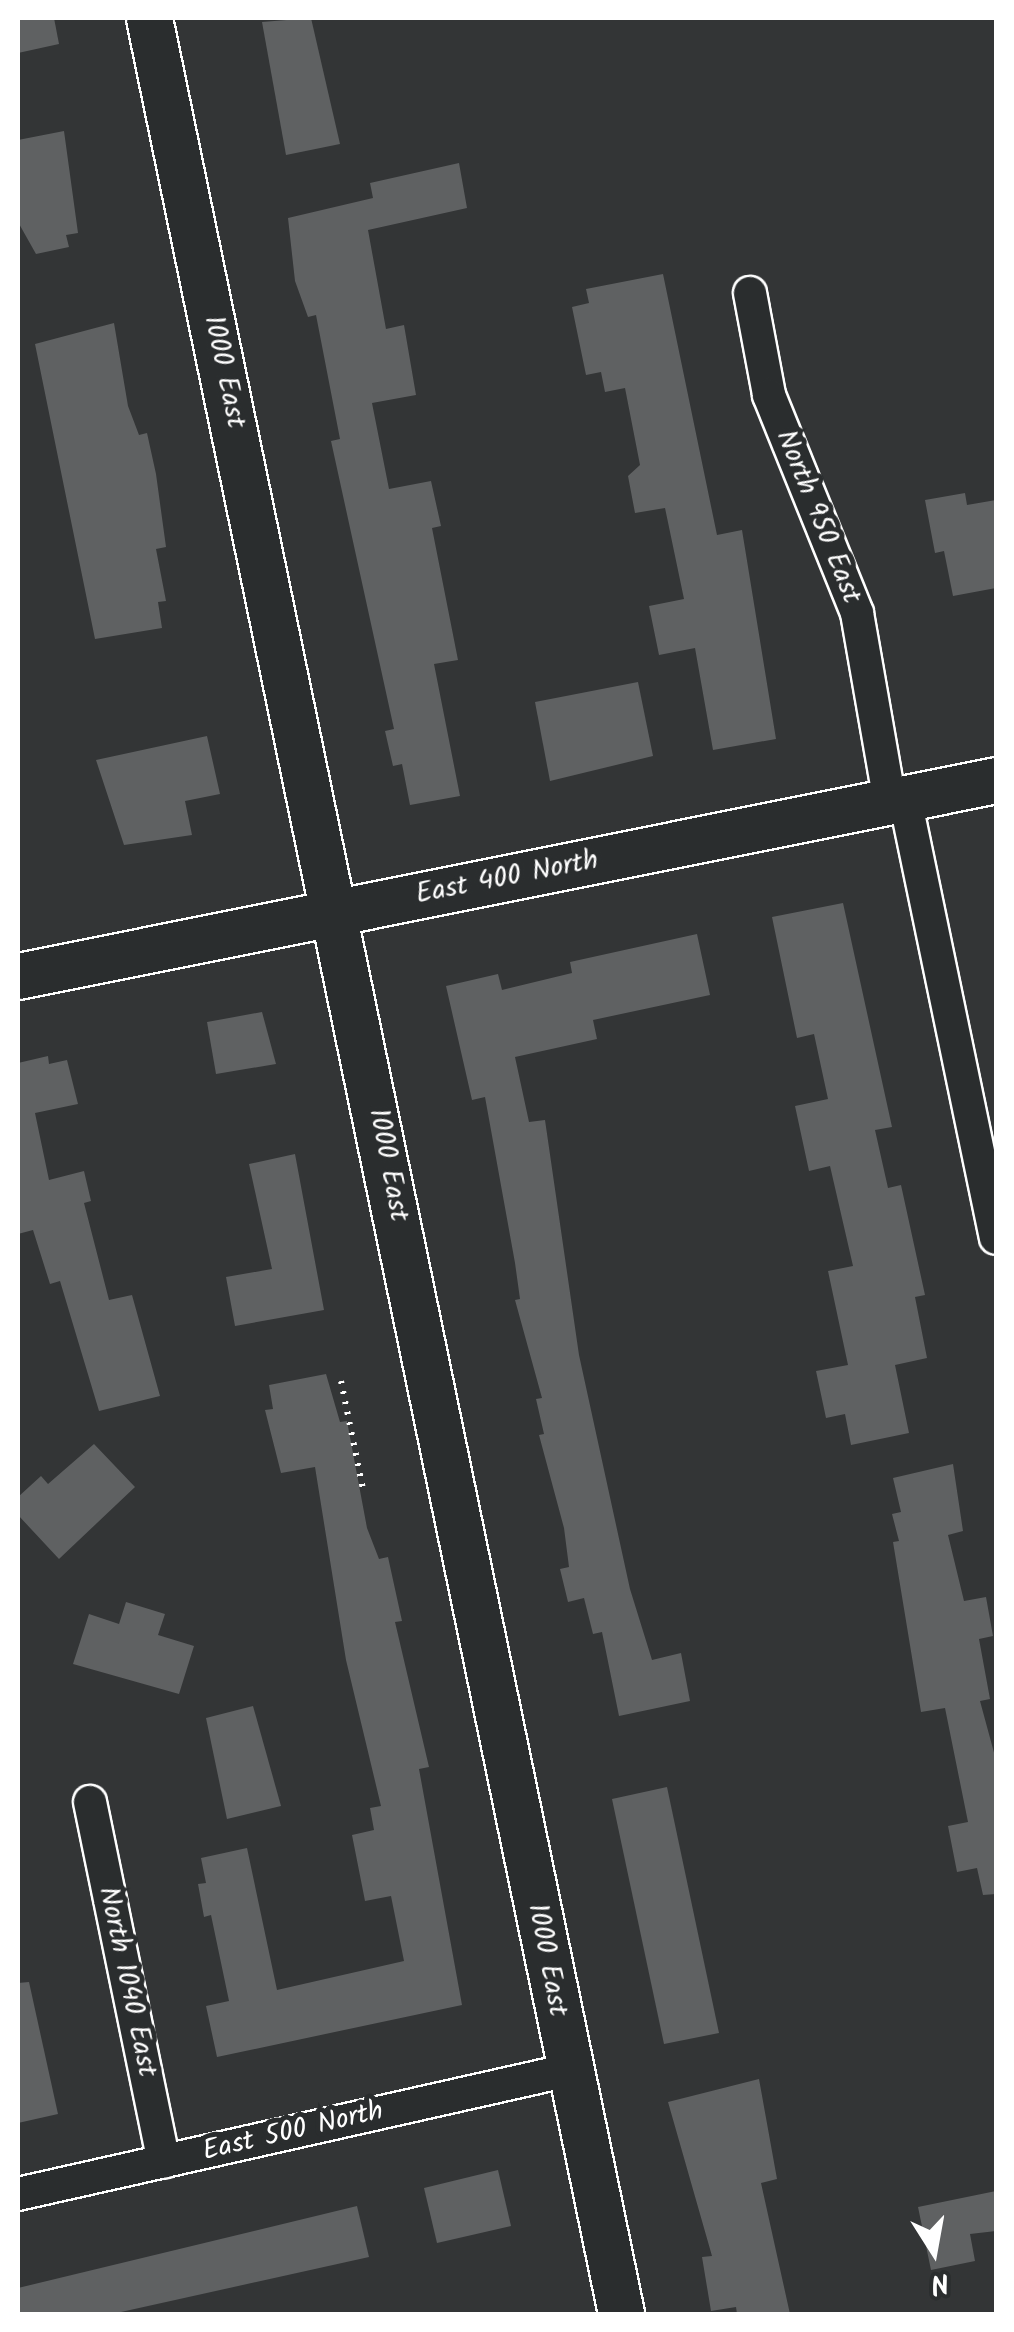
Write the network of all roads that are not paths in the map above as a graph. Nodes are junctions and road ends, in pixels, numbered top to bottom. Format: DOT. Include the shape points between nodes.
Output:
graph roads {
  1 [pos="149,18"];
  2 [pos="750,293"];
  3 [pos="996,780"];
  4 [pos="897,801"];
  5 [pos="338,913"];
  6 [pos="18,976"];
  7 [pos="996,1238"];
  8 [pos="90,1802"];
  9 [pos="569,2070"];
  10 [pos="164,2161"];
  11 [pos="18,2194"];
  12 [pos="621,2314"];
  1 -- 5 [label="street, 1000 East"];
  2 -- 4 [label="street, North 950 East" via="769,395 857,613"];
  3 -- 4 [label="street, East 400 North"];
  4 -- 5 [label="street, East 400 North"];
  4 -- 7 [label="street, North 950 East"];
  5 -- 6 [label="street, East 400 North"];
  5 -- 9 [label="street, 1000 East"];
  8 -- 10 [label="street, North 1040 East"];
  9 -- 10 [label="street, East 500 North"];
  9 -- 12 [label="street, 1000 East"];
  10 -- 11 [label="street, East 500 North"];
}
